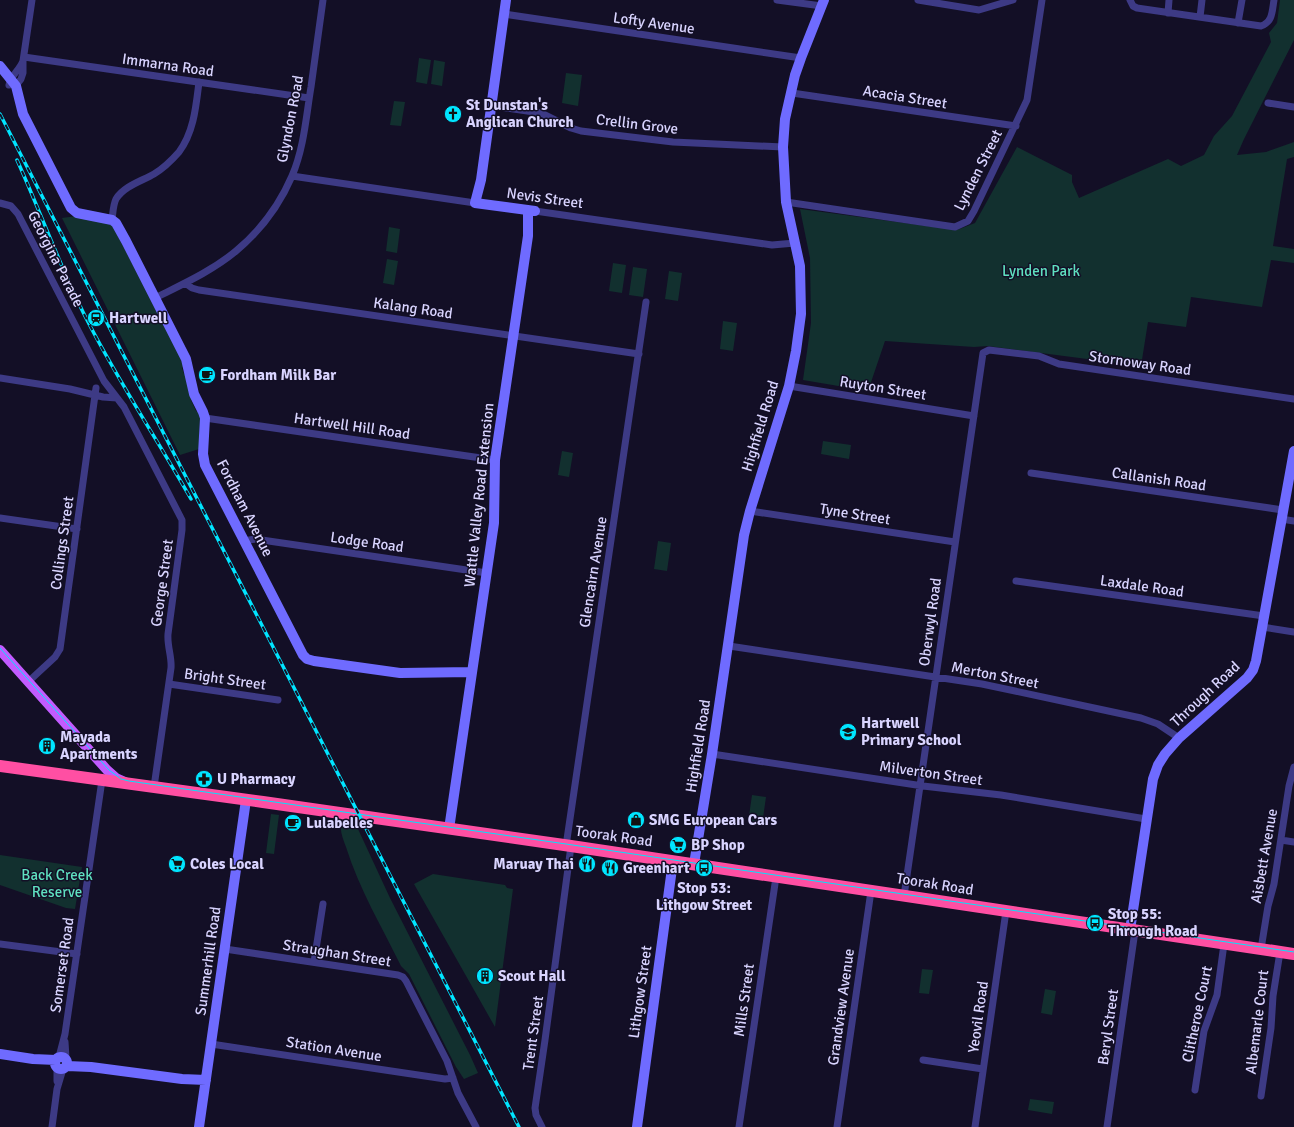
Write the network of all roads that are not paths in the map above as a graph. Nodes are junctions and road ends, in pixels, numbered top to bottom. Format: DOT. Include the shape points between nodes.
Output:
graph roads {
  1 [pos="32,0"];
  2 [pos="324,0"];
  3 [pos="506,0"];
  4 [pos="777,0"];
  5 [pos="918,0"];
  6 [pos="1013,0"];
  7 [pos="1042,0"];
  8 [pos="1130,0"];
  9 [pos="1169,0"];
  10 [pos="1202,0"];
  11 [pos="1242,0"];
  12 [pos="1274,0"];
  13 [pos="935,1"];
  14 [pos="823,3"];
  15 [pos="1168,13"];
  16 [pos="504,14"];
  17 [pos="1200,18"];
  18 [pos="1238,23"];
  19 [pos="801,58"];
  20 [pos="23,59"];
  21 [pos="0,66"];
  22 [pos="0,72"];
  23 [pos="200,82"];
  24 [pos="12,83"];
  25 [pos="792,92"];
  26 [pos="309,98"];
  27 [pos="1268,103"];
  28 [pos="492,106"];
  29 [pos="1294,107"];
  30 [pos="1016,126"];
  31 [pos="783,147"];
  32 [pos="292,176"];
  33 [pos="786,202"];
  34 [pos="0,203"];
  35 [pos="478,203"];
  36 [pos="531,211"];
  37 [pos="112,220"];
  38 [pos="795,243"];
  39 [pos="185,283"];
  40 [pos="155,298"];
  41 [pos="646,302"];
  42 [pos="514,336"];
  43 [pos="983,353"];
  44 [pos="639,354"];
  45 [pos="0,378"];
  46 [pos="104,381"];
  47 [pos="789,386"];
  48 [pos="96,392"];
  49 [pos="117,398"];
  50 [pos="1294,399"];
  51 [pos="974,416"];
  52 [pos="205,418"];
  53 [pos="1294,451"];
  54 [pos="495,460"];
  55 [pos="1031,474"];
  56 [pos="750,511"];
  57 [pos="1282,514"];
  58 [pos="0,518"];
  59 [pos="1294,521"];
  60 [pos="77,529"];
  61 [pos="244,541"];
  62 [pos="955,542"];
  63 [pos="487,573"];
  64 [pos="1016,581"];
  65 [pos="1264,616"];
  66 [pos="1262,627"];
  67 [pos="1294,632"];
  68 [pos="728,646"];
  69 [pos="0,650"];
  70 [pos="472,672"];
  71 [pos="936,677"];
  72 [pos="28,682"];
  73 [pos="169,684"];
  74 [pos="278,700"];
  75 [pos="1179,738"];
  76 [pos="712,754"];
  77 [pos="97,759"];
  78 [pos="0,766"];
  79 [pos="1294,767"];
  80 [pos="85,778"];
  81 [pos="102,780"];
  82 [pos="130,784"];
  83 [pos="920,785"];
  84 [pos="154,787"];
  85 [pos="246,800"];
  86 [pos="1146,819"];
  87 [pos="449,829"];
  88 [pos="1281,840"];
  89 [pos="1294,842"];
  90 [pos="568,846"];
  91 [pos="673,861"];
  92 [pos="694,864"];
  93 [pos="776,877"];
  94 [pos="871,891"];
  95 [pos="904,896"];
  96 [pos="323,904"];
  97 [pos="1006,911"];
  98 [pos="1132,930"];
  99 [pos="0,944"];
  100 [pos="1224,944"];
  101 [pos="225,949"];
  102 [pos="1261,949"];
  103 [pos="1280,952"];
  104 [pos="77,954"];
  105 [pos="1294,954"];
  106 [pos="314,962"];
  107 [pos="211,1044"];
  108 [pos="0,1054"];
  109 [pos="923,1060"];
  110 [pos="61,1063"];
  111 [pos="984,1069"];
  112 [pos="453,1078"];
  113 [pos="206,1082"];
  114 [pos="1195,1090"];
  115 [pos="1261,1096"];
  116 [pos="52,1127"];
  117 [pos="199,1127"];
  118 [pos="476,1127"];
  119 [pos="542,1127"];
  120 [pos="637,1127"];
  121 [pos="739,1127"];
  122 [pos="837,1127"];
  123 [pos="975,1127"];
  124 [pos="1107,1127"];
  1 -- 20 [label="street"];
  2 -- 26 [label="street, Glyndon Road"];
  3 -- 16 [label="street"];
  4 -- 14 [label="street"];
  5 -- 13 [label="street"];
  6 -- 13 [label="street" via="978,10"];
  7 -- 30 [label="street, Lynden Street" via="1027,100"];
  8 -- 15 [label="street" via="1137,8"];
  9 -- 15 [label="street"];
  10 -- 17 [label="street"];
  11 -- 18 [label="street"];
  12 -- 18 [label="street" via="1271,19 1267,24 1261,26"];
  14 -- 19 [label="street, Highfield Road"];
  15 -- 17 [label="street"];
  16 -- 19 [label="street, Lofty Avenue"];
  16 -- 28 [label="street"];
  17 -- 18 [label="street"];
  19 -- 25 [label="street, Highfield Road"];
  20 -- 23 [label="street, Immarna Road"];
  20 -- 24 [label="street"];
  21 -- 24 [label="street"];
  22 -- 24 [label="street"];
  23 -- 26 [label="street, Immarna Road"];
  23 -- 37 [label="street" via="194,119 182,147 160,170 121,192 115,202"];
  24 -- 37 [label="street" via="23,114 73,210 80,214"];
  25 -- 30 [label="street, Acacia Street"];
  25 -- 31 [label="street, Highfield Road" via="785,119"];
  26 -- 32 [label="street, Glyndon Road" via="302,140"];
  27 -- 29 [label="street"];
  28 -- 31 [label="street, Crellin Grove" via="541,113 571,128 581,130 673,142"];
  28 -- 35 [label="street"];
  30 -- 33 [label="street, Lynden Street" via="974,212 968,221 955,227"];
  31 -- 33 [label="street, Highfield Road"];
  32 -- 35 [label="street, Nevis Street"];
  32 -- 39 [label="street, Glyndon Road" via="269,216 250,239 214,267"];
  33 -- 38 [label="street, Highfield Road"];
  34 -- 46 [label="street, Georgina Parade" via="11,206 18,214"];
  35 -- 36 [label="street, Nevis Street"];
  36 -- 38 [label="street, Nevis Street" via="772,245"];
  36 -- 42 [label="street, Wattle Valley Road Extension"];
  37 -- 40 [label="street, Fordham Avenue" via="118,226"];
  38 -- 47 [label="street, Highfield Road" via="800,266 801,314"];
  39 -- 40 [label="street, Glyndon Road"];
  39 -- 42 [label="street, Kalang Road" via="199,290"];
  40 -- 52 [label="street, Fordham Avenue" via="186,359 194,394"];
  41 -- 44 [label="street, Glencairn Avenue"];
  42 -- 44 [label="street, Kalang Road"];
  42 -- 54 [label="street, Wattle Valley Road Extension"];
  43 -- 50 [label="street, Stornoway Road" via="990,350 1039,356 1059,364"];
  43 -- 51 [label="street, Oberwyl Road"];
  44 -- 90 [label="street, Glencairn Avenue"];
  45 -- 48 [label="street"];
  46 -- 48 [label="street"];
  46 -- 49 [label="street, Georgina Parade"];
  47 -- 51 [label="street, Ruyton Street"];
  47 -- 56 [label="street, Highfield Road"];
  48 -- 49 [label="street" via="107,398"];
  48 -- 60 [label="street, Collings Street"];
  49 -- 73 [label="street, George Street" via="124,407 182,524 168,634 171,664"];
  51 -- 62 [label="street, Oberwyl Road"];
  52 -- 54 [label="street, Hartwell Hill Road"];
  52 -- 61 [label="street, Fordham Avenue" via="204,461"];
  53 -- 57 [label="street, Through Road"];
  54 -- 63 [label="street, Wattle Valley Road Extension" via="495,517"];
  55 -- 57 [label="street, Callanish Road"];
  56 -- 62 [label="street, Tyne Street"];
  56 -- 68 [label="street, Highfield Road" via="744,535"];
  57 -- 59 [label="street, Callanish Road"];
  57 -- 65 [label="street, Through Road"];
  58 -- 60 [label="street"];
  60 -- 72 [label="street, Collings Street" via="59,652"];
  61 -- 63 [label="street, Lodge Road" via="255,539"];
  61 -- 70 [label="street, Fordham Avenue" via="307,659 400,673"];
  62 -- 71 [label="street, Oberwyl Road"];
  63 -- 70 [label="street, Wattle Valley Road Extension"];
  64 -- 65 [label="street, Laxdale Road"];
  65 -- 66 [label="street, Through Road"];
  66 -- 67 [label="street"];
  66 -- 75 [label="street, Through Road" via="1253,670"];
  68 -- 71 [label="street, Merton Street"];
  68 -- 76 [label="street, Highfield Road"];
  69 -- 72 [label="main road"];
  70 -- 87 [label="street, Wattle Valley Road Extension"];
  71 -- 75 [label="street, Merton Street" via="982,684 1141,718 1158,724"];
  71 -- 83 [label="street, Oberwyl Road"];
  72 -- 77 [label="main road"];
  73 -- 74 [label="street, Bright Street"];
  73 -- 84 [label="street, George Street"];
  75 -- 86 [label="street, Through Road" via="1158,765"];
  76 -- 83 [label="street, Milverton Street"];
  76 -- 92 [label="street, Highfield Road"];
  77 -- 80 [label="main road" via="96,773"];
  77 -- 82 [label="main road" via="113,776"];
  78 -- 80 [label="highway, Toorak Road"];
  79 -- 88 [label="street, Aisbett Avenue"];
  80 -- 81 [label="highway, Toorak Road"];
  81 -- 82 [label="highway, Toorak Road"];
  81 -- 104 [label="street, Somerset Road"];
  82 -- 84 [label="highway, Toorak Road"];
  83 -- 86 [label="street, Milverton Street" via="1001,795"];
  83 -- 95 [label="street, Oberwyl Road"];
  84 -- 85 [label="highway, Toorak Road"];
  85 -- 87 [label="highway, Toorak Road"];
  85 -- 101 [label="street, Summerhill Road"];
  86 -- 98 [label="street, Through Road"];
  87 -- 90 [label="highway, Toorak Road"];
  88 -- 89 [label="street"];
  88 -- 102 [label="street, Aisbett Avenue"];
  90 -- 91 [label="highway, Toorak Road"];
  90 -- 119 [label="street, Trent Street" via="535,1108"];
  91 -- 92 [label="highway, Toorak Road"];
  91 -- 120 [label="street, Lithgow Street"];
  92 -- 93 [label="highway, Toorak Road"];
  93 -- 94 [label="highway, Toorak Road"];
  93 -- 121 [label="street, Mills Street"];
  94 -- 95 [label="highway, Toorak Road"];
  94 -- 122 [label="street, Grandview Avenue"];
  95 -- 97 [label="highway, Toorak Road"];
  96 -- 106 [label="street"];
  97 -- 98 [label="highway, Toorak Road"];
  97 -- 111 [label="street, Yeovil Road"];
  98 -- 100 [label="highway, Toorak Road"];
  98 -- 124 [label="street, Beryl Street"];
  99 -- 104 [label="street"];
  100 -- 102 [label="highway, Toorak Road"];
  100 -- 114 [label="street, Clitheroe Court" via="1217,995 1205,1025"];
  101 -- 106 [label="street, Straughan Street"];
  101 -- 107 [label="street, Summerhill Road"];
  102 -- 103 [label="highway, Toorak Road"];
  103 -- 105 [label="highway, Toorak Road"];
  103 -- 115 [label="street, Albemarle Court"];
  104 -- 110 [label="street, Somerset Road"];
  106 -- 112 [label="street, Straughan Street" via="402,977 447,1061"];
  107 -- 112 [label="street, Station Avenue" via="445,1080"];
  107 -- 113 [label="street, Summerhill Road"];
  108 -- 110 [label="street"];
  109 -- 111 [label="street"];
  110 -- 113 [label="street"];
  110 -- 116 [label="street, Somerset Road"];
  111 -- 123 [label="street, Yeovil Road"];
  112 -- 118 [label="street"];
  113 -- 117 [label="street, Summerhill Road"];
}
